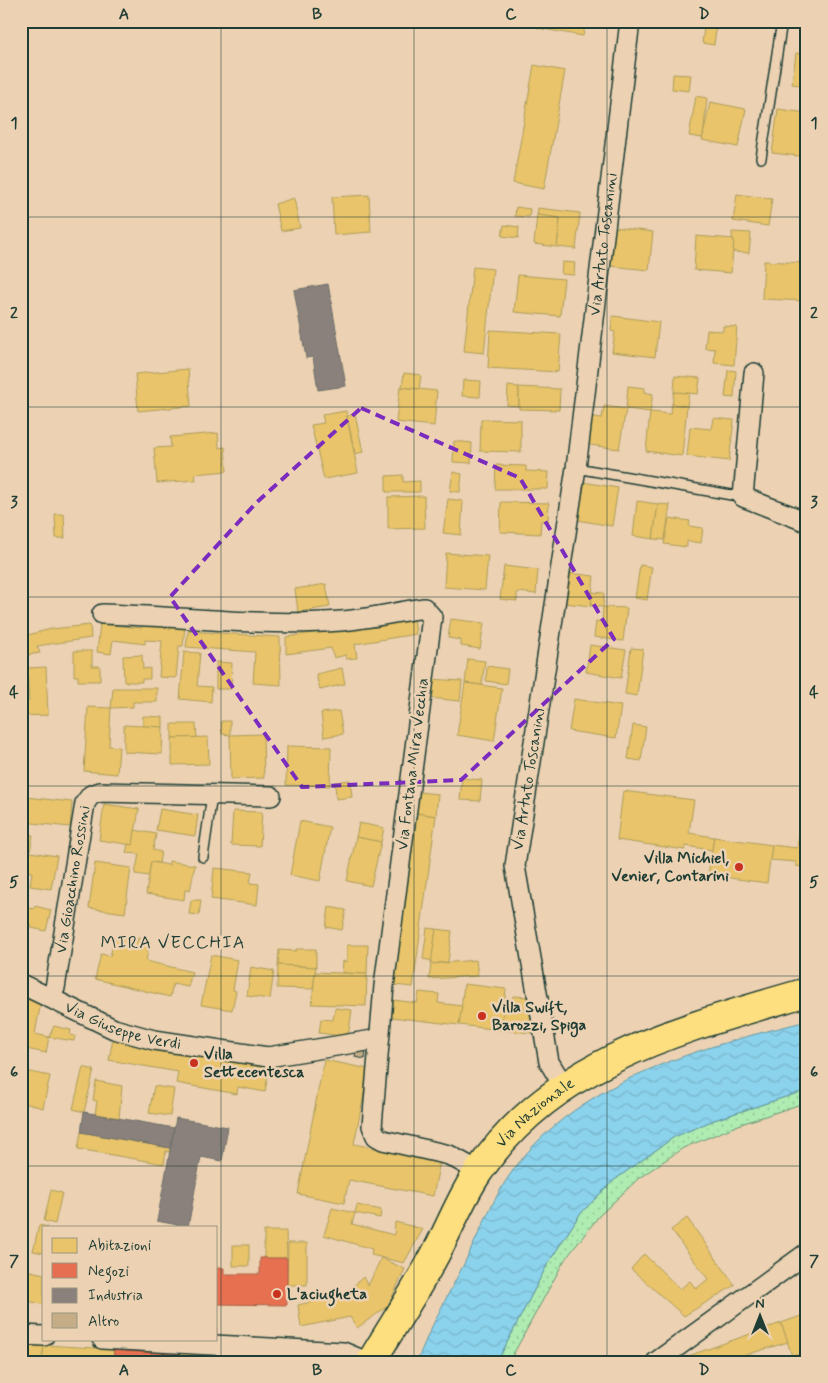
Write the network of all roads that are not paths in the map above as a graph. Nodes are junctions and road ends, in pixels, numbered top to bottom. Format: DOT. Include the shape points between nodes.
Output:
graph roads {
  1 [pos="630,21"];
  2 [pos="782,21"];
  3 [pos="761,158"];
  4 [pos="754,373"];
  5 [pos="576,468"];
  6 [pos="743,498"];
  7 [pos="807,522"];
  8 [pos="102,614"];
  9 [pos="212,795"];
  10 [pos="270,796"];
  11 [pos="203,857"];
  12 [pos="21,984"];
  13 [pos="807,992"];
  14 [pos="51,997"];
  15 [pos="379,1039"];
  16 [pos="563,1085"];
  17 [pos="478,1171"];
  18 [pos="807,1254"];
  19 [pos="21,1334"];
  20 [pos="42,1336"];
  21 [pos="120,1340"];
  22 [pos="369,1362"];
  23 [pos="656,1362"];
  1 -- 5 [label="street, Via Artuto Toscanini"];
  2 -- 3 [label="lane"];
  4 -- 6 [label="street"];
  5 -- 6 [label="lane"];
  5 -- 16 [label="street, Via Artuto Toscanini" via="515,866 549,1062"];
  6 -- 7 [label="street"];
  8 -- 15 [label="street, Via Fontana Mira Vecchia" via="294,622 342,621 424,608 432,617"];
  9 -- 10 [label="street, Via Gioacchino Rossini"];
  9 -- 11 [label="lane"];
  9 -- 14 [label="street, Via Gioacchino Rossini" via="100,792 91,795 85,803"];
  12 -- 14 [label="street, Via Giuseppe Verdi"];
  13 -- 16 [label="main road, Via Nazionale" via="680,1030 594,1066"];
  14 -- 15 [label="street, Via Giuseppe Verdi" via="114,1029 154,1040 268,1057"];
  15 -- 17 [label="street, Via Fontana Mira Vecchia" via="372,1126 376,1136 449,1155"];
  16 -- 17 [label="main road, Via Nazionale" via="501,1141"];
  17 -- 22 [label="main road, Via Nazionale" via="437,1252"];
  18 -- 23 [label="street"];
  19 -- 20 [label="street"];
  21 -- 22 [label="street" via="342,1352"];
}
